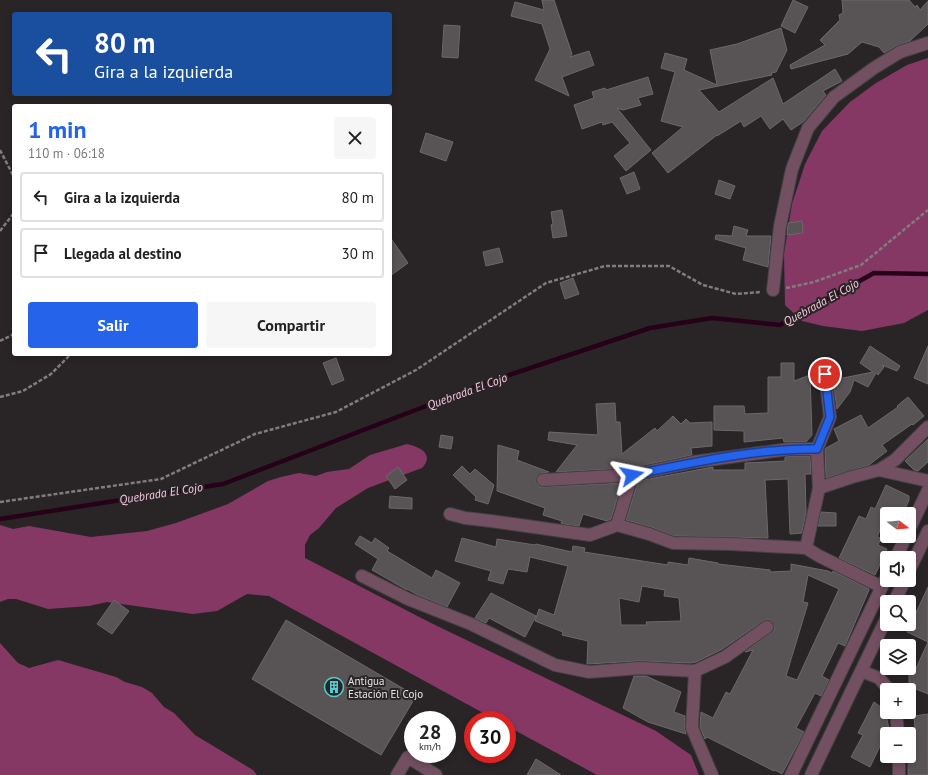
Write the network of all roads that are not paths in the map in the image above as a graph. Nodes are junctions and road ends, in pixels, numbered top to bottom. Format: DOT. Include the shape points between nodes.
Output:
graph roads {
  1 [pos="928,43"];
  2 [pos="773,290"];
  3 [pos="825,374"];
  4 [pos="928,427"];
  5 [pos="817,449"];
  6 [pos="879,470"];
  7 [pos="632,475"];
  8 [pos="543,480"];
  9 [pos="928,481"];
  10 [pos="819,488"];
  11 [pos="928,490"];
  12 [pos="450,514"];
  13 [pos="916,515"];
  14 [pos="617,525"];
  15 [pos="928,531"];
  16 [pos="806,548"];
  17 [pos="916,556"];
  18 [pos="362,576"];
  19 [pos="880,586"];
  20 [pos="882,587"];
  21 [pos="767,627"];
  22 [pos="880,631"];
  23 [pos="695,671"];
  24 [pos="861,671"];
  25 [pos="883,683"];
  26 [pos="899,763"];
  27 [pos="397,775"];
  28 [pos="436,775"];
  29 [pos="712,775"];
  30 [pos="791,775"];
  31 [pos="811,775"];
  32 [pos="899,775"];
  1 -- 2 [label="street" via="900,52 874,68 834,97 808,128 792,170 780,226"];
  3 -- 5 [label="street" via="830,417"];
  4 -- 6 [label="street" via="895,460"];
  5 -- 7 [label="street" via="789,449 694,462"];
  5 -- 10 [label="street"];
  6 -- 9 [label="street"];
  6 -- 10 [label="street"];
  7 -- 8 [label="street"];
  7 -- 14 [label="street"];
  10 -- 16 [label="street"];
  11 -- 13 [label="street"];
  12 -- 14 [label="street" via="590,535"];
  14 -- 16 [label="street" via="673,543"];
  15 -- 17 [label="street"];
  16 -- 19 [label="street"];
  18 -- 23 [label="street" via="408,599 471,624 555,665 589,672 640,668"];
  20 -- 30 [label="street"];
  21 -- 23 [label="street" via="725,657"];
  22 -- 24 [label="street"];
  23 -- 29 [label="street" via="692,728"];
  24 -- 25 [label="street" via="879,678"];
  24 -- 31 [label="street"];
  26 -- 32 [label="street"];
  27 -- 28 [label="street" via="408,758"];
}
